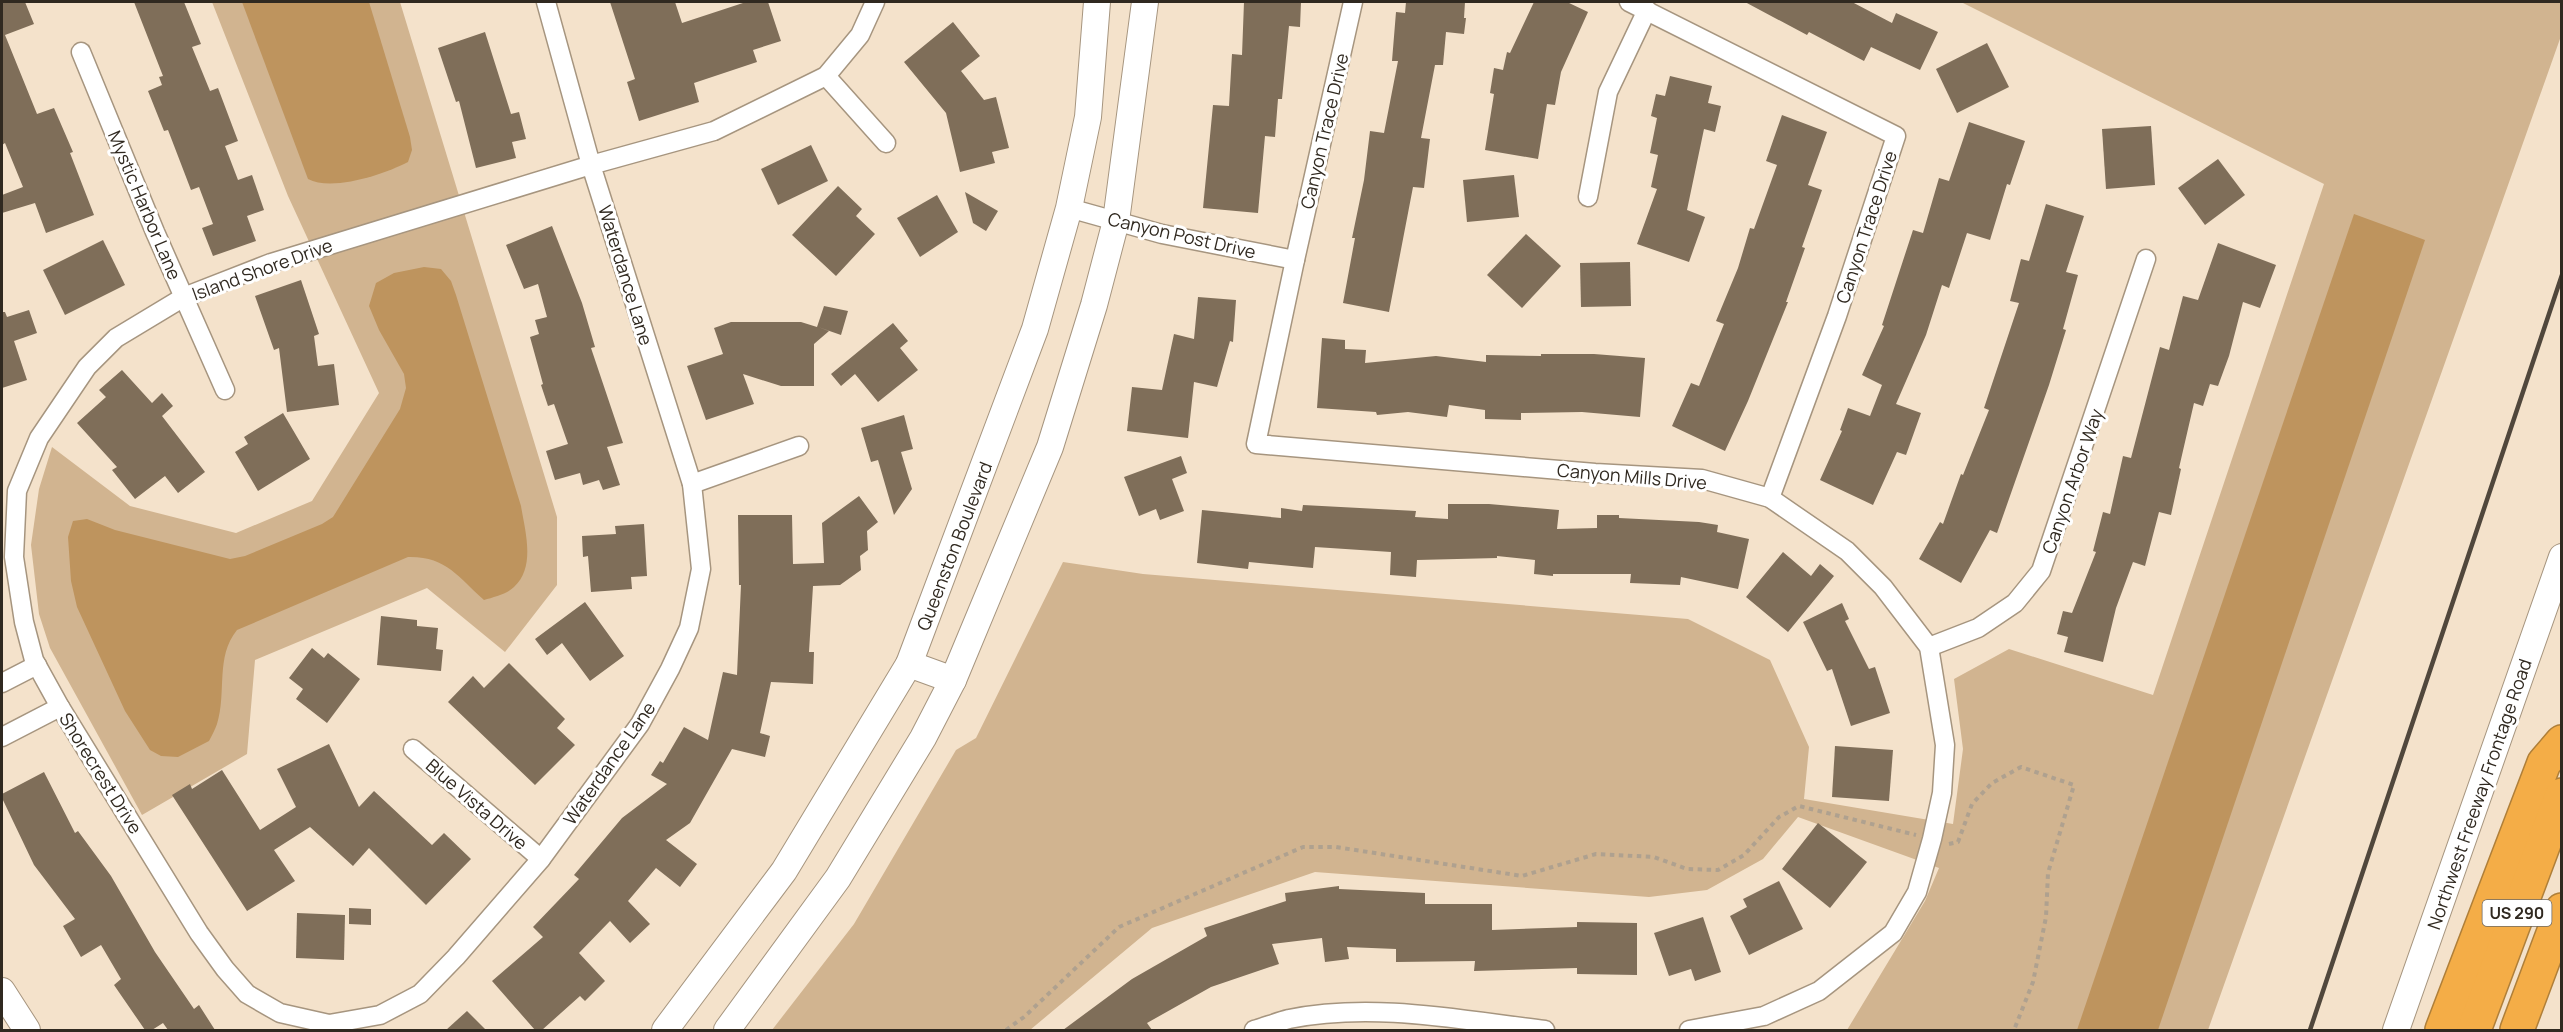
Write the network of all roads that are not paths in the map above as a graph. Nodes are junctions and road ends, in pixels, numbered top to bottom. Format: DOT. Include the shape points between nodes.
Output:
graph roads {
  1 [pos="546,2"];
  2 [pos="875,2"];
  3 [pos="1097,2"];
  4 [pos="1145,2"];
  5 [pos="1353,2"];
  6 [pos="1629,2"];
  7 [pos="1647,10"];
  8 [pos="81,51"];
  9 [pos="826,76"];
  10 [pos="886,143"];
  11 [pos="591,165"];
  12 [pos="1588,197"];
  13 [pos="1069,208"];
  14 [pos="1116,220"];
  15 [pos="2146,259"];
  16 [pos="1295,260"];
  17 [pos="184,297"];
  18 [pos="225,390"];
  19 [pos="799,446"];
  20 [pos="692,484"];
  21 [pos="9,489"];
  22 [pos="1770,498"];
  23 [pos="2562,556"];
  24 [pos="1929,647"];
  25 [pos="909,664"];
  26 [pos="37,665"];
  27 [pos="953,680"];
  28 [pos="2,683"];
  29 [pos="60,707"];
  30 [pos="2,737"];
  31 [pos="2562,742"];
  32 [pos="413,749"];
  33 [pos="2562,795"];
  34 [pos="541,859"];
  35 [pos="2562,910"];
  36 [pos="2,991"];
  37 [pos="280,1013"];
  38 [pos="329,1028"];
  39 [pos="27,1030"];
  40 [pos="665,1030"];
  41 [pos="727,1030"];
  42 [pos="1254,1030"];
  43 [pos="1545,1030"];
  44 [pos="1689,1030"];
  45 [pos="2396,1030"];
  46 [pos="2442,1030"];
  47 [pos="2474,1030"];
  48 [pos="2517,1030"];
  1 -- 11 [label="street, Waterdance Lane"];
  2 -- 9 [label="street" via="860,35"];
  3 -- 13 [label="main road, Queenston Boulevard" via="1088,117"];
  4 -- 14 [label="main road"];
  5 -- 16 [label="street, Canyon Trace Drive"];
  6 -- 7 [label="street, Canyon Trace Drive"];
  7 -- 12 [label="street" via="1608,92"];
  7 -- 22 [label="street, Canyon Trace Drive" via="1896,136 1837,316"];
  8 -- 17 [label="street, Mystic Harbor Lane"];
  9 -- 10 [label="street"];
  9 -- 11 [label="street, Island Shore Drive" via="714,131"];
  11 -- 17 [label="street, Island Shore Drive" via="271,263"];
  11 -- 20 [label="street, Waterdance Lane"];
  13 -- 14 [label="street, Canyon Post Drive"];
  13 -- 25 [label="main road, Queenston Boulevard" via="1035,329"];
  14 -- 16 [label="street, Canyon Post Drive" via="1162,234"];
  14 -- 27 [label="main road" via="1050,447"];
  15 -- 24 [label="street, Canyon Arbor Way" via="2041,572 2015,603 1978,628"];
  16 -- 22 [label="street, Canyon Mills Drive" via="1256,444 1702,479"];
  17 -- 18 [label="street, Mystic Harbor Lane"];
  17 -- 21 [label="street, Island Shore Drive" via="116,338 87,367"];
  19 -- 20 [label="street"];
  20 -- 34 [label="street, Waterdance Lane" via="701,569 689,628 640,724"];
  21 -- 26 [label="street, Shorecrest Drive" via="24,622"];
  22 -- 24 [label="street, Canyon Mills Drive" via="1847,551 1883,586"];
  23 -- 45 [label="main road, Northwest Freeway Frontage Road"];
  24 -- 44 [label="street, Canyon Mills Drive" via="1945,745 1942,793 1917,892 1893,933 1819,991 1764,1016"];
  25 -- 27 [label="main road"];
  25 -- 40 [label="main road, Queenston Boulevard" via="784,871"];
  26 -- 28 [label="street"];
  26 -- 29 [label="street, Shorecrest Drive"];
  27 -- 41 [label="main road" via="923,738 838,878"];
  29 -- 30 [label="street"];
  29 -- 37 [label="street, Shorecrest Drive" via="225,969 247,994"];
  31 -- 46 [label="highway" via="2544,764"];
  32 -- 34 [label="street, Blue Vista Drive"];
  33 -- 47 [label="highway, US 290"];
  34 -- 38 [label="street, Waterdance Lane" via="420,994 380,1015"];
  35 -- 48 [label="highway"];
  36 -- 39 [label="main road"];
  37 -- 38 [label="street, Waterdance Lane"];
  42 -- 43 [label="street" via="1288,1019 1342,1012 1396,1013"];
}
